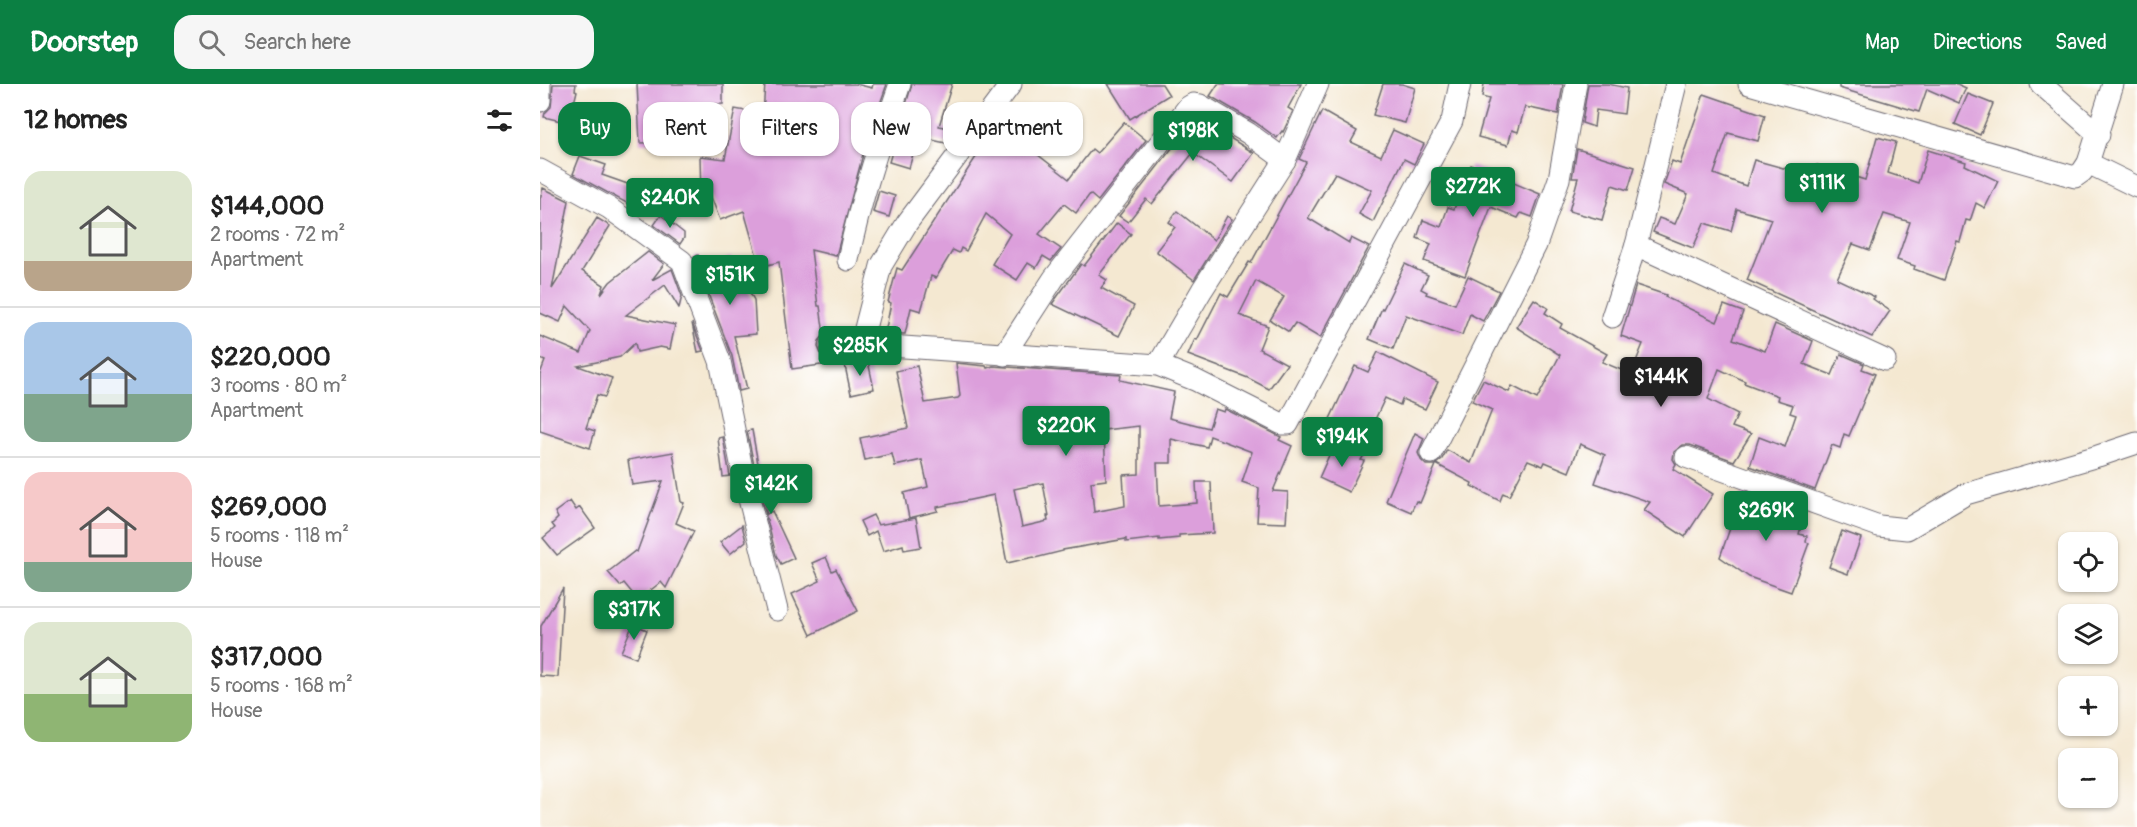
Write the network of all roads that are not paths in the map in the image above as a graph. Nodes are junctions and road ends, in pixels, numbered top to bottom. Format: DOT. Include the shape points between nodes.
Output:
graph roads {
  1 [pos="540,84"];
  2 [pos="900,84"];
  3 [pos="1011,84"];
  4 [pos="1318,84"];
  5 [pos="1460,84"];
  6 [pos="1576,84"];
  7 [pos="1676,84"];
  8 [pos="1749,84"];
  9 [pos="2041,84"];
  10 [pos="2114,84"];
  11 [pos="540,101"];
  12 [pos="2099,135"];
  13 [pos="1285,160"];
  14 [pos="2088,163"];
  15 [pos="540,170"];
  16 [pos="2137,187"];
  17 [pos="1636,245"];
  18 [pos="848,260"];
  19 [pos="1612,317"];
  20 [pos="861,345"];
  21 [pos="831,346"];
  22 [pos="1004,355"];
  23 [pos="1885,360"];
  24 [pos="1158,365"];
  25 [pos="2137,443"];
  26 [pos="1431,453"];
  27 [pos="1686,457"];
  28 [pos="777,610"];
  1 -- 11 [label="street"];
  2 -- 18 [label="street" via="872,167"];
  3 -- 20 [label="street" via="907,223 881,266"];
  4 -- 13 [label="street"];
  5 -- 24 [label="street" via="1452,121 1288,424"];
  6 -- 26 [label="street" via="1558,179 1536,245"];
  7 -- 17 [label="street"];
  8 -- 14 [label="street" via="2074,177"];
  9 -- 12 [label="street"];
  10 -- 12 [label="street"];
  12 -- 14 [label="street"];
  13 -- 22 [label="street" via="1200,105 1188,107 1054,278"];
  13 -- 24 [label="street"];
  14 -- 16 [label="street"];
  15 -- 28 [label="street" via="609,208 682,261 720,361"];
  17 -- 19 [label="street"];
  17 -- 23 [label="street"];
  20 -- 21 [label="street"];
  20 -- 22 [label="street"];
  22 -- 24 [label="street"];
  25 -- 27 [label="street" via="1966,494 1907,529 1879,526"];
}
